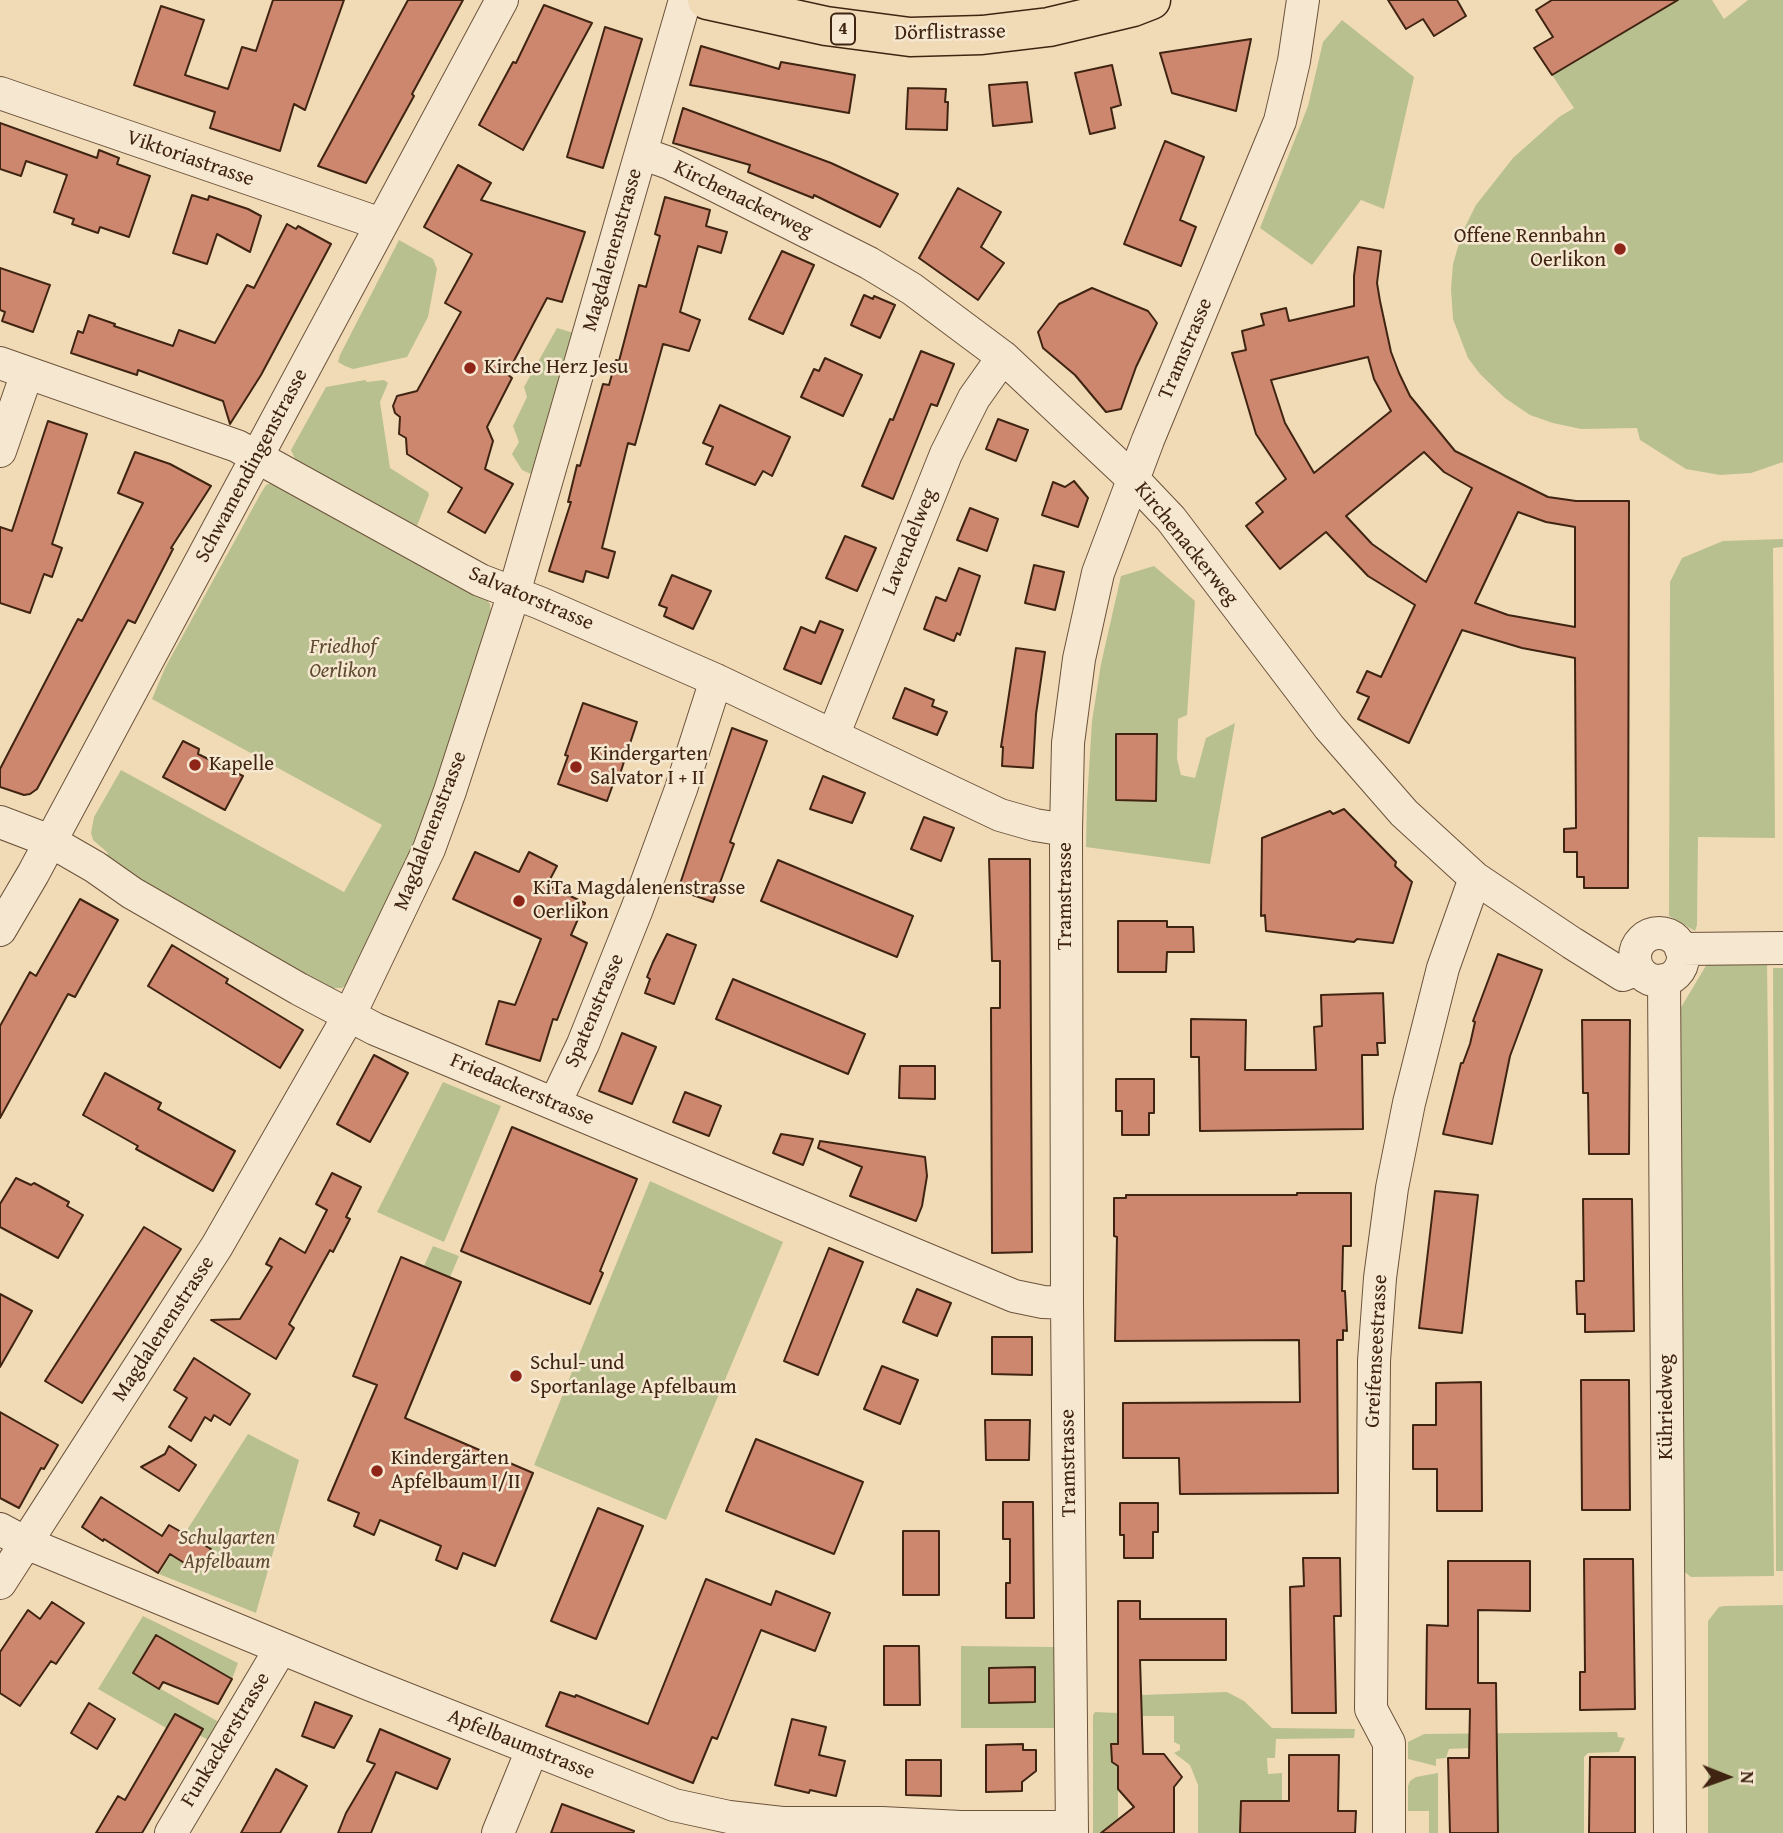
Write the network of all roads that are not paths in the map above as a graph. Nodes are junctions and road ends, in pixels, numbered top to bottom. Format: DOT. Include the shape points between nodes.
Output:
graph roads {
  1 [pos="502,0"];
  2 [pos="685,0"];
  3 [pos="707,0"];
  4 [pos="1151,0"];
  5 [pos="1303,0"];
  6 [pos="0,93"];
  7 [pos="641,153"];
  8 [pos="381,224"];
  9 [pos="1003,357"];
  10 [pos="14,368"];
  11 [pos="0,451"];
  12 [pos="257,458"];
  13 [pos="1133,479"];
  14 [pos="514,593"];
  15 [pos="716,680"];
  16 [pos="833,736"];
  17 [pos="0,822"];
  18 [pos="1066,830"];
  19 [pos="50,841"];
  20 [pos="1475,878"];
  21 [pos="0,930"];
  22 [pos="1783,948"];
  23 [pos="1651,974"];
  24 [pos="350,1014"];
  25 [pos="555,1103"];
  26 [pos="1068,1303"];
  27 [pos="13,1536"];
  28 [pos="0,1583"];
  29 [pos="281,1648"];
  30 [pos="532,1750"];
  31 [pos="1072,1830"];
  32 [pos="171,1833"];
  33 [pos="498,1833"];
  34 [pos="1389,1833"];
  35 [pos="1670,1833"];
  1 -- 8 [label="street, Schwamendingenstrasse"];
  2 -- 7 [label="street, Magdalenenstrasse"];
  3 -- 4 [label="main road, Dörflistrasse / 4" via="827,26 910,37 1049,27"];
  5 -- 13 [label="street, Tramstrasse" via="1280,121"];
  6 -- 8 [label="street, Viktoriastrasse"];
  7 -- 9 [label="street, Kirchenackerweg" via="714,184 869,263"];
  7 -- 14 [label="street, Magdalenenstrasse"];
  8 -- 12 [label="street, Schwamendingenstrasse"];
  9 -- 13 [label="street, Kirchenackerweg"];
  9 -- 16 [label="street, Lavendelweg" via="974,398 946,454"];
  10 -- 11 [label="street"];
  10 -- 12 [label="street, Salvatorstrasse" via="237,446"];
  12 -- 14 [label="street, Salvatorstrasse" via="480,580"];
  12 -- 19 [label="street, Schwamendingenstrasse"];
  13 -- 18 [label="street, Tramstrasse" via="1098,573 1079,659 1068,743"];
  13 -- 20 [label="street, Kirchenackerweg" via="1171,519 1338,737 1404,813"];
  14 -- 15 [label="street, Salvatorstrasse"];
  14 -- 24 [label="street, Magdalenenstrasse" via="429,849"];
  15 -- 16 [label="street, Salvatorstrasse"];
  15 -- 25 [label="street, Spatenstrasse" via="637,909"];
  16 -- 18 [label="street, Salvatorstrasse" via="1000,815"];
  17 -- 19 [label="street, Friedackerstrasse"];
  18 -- 26 [label="street, Tramstrasse"];
  19 -- 21 [label="street, Schwamendingenstrasse"];
  19 -- 24 [label="street, Friedackerstrasse" via="132,893"];
  20 -- 23 [label="street, Kirchenackerweg" via="1623,975"];
  20 -- 34 [label="street, Greifenseestrasse" via="1443,968 1409,1103 1380,1278 1374,1361 1371,1709 1389,1743"];
  22 -- 23 [label="street" via="1681,949 1672,937 1658,933 1641,941 1636,951"];
  23 -- 35 [label="street, Kühriedweg"];
  24 -- 25 [label="street, Friedackerstrasse" via="375,1029"];
  24 -- 27 [label="street, Magdalenenstrasse" via="217,1246"];
  25 -- 26 [label="street, Friedackerstrasse" via="1014,1296"];
  26 -- 31 [label="street, Tramstrasse"];
  27 -- 28 [label="street, Magdalenenstrasse"];
  27 -- 29 [label="street, Apfelbaumstrasse"];
  29 -- 30 [label="street, Apfelbaumstrasse"];
  29 -- 32 [label="street, Funkackerstrasse"];
  30 -- 31 [label="street, Apfelbaumstrasse" via="674,1805 729,1817 782,1823"];
  30 -- 33 [label="street"];
}
